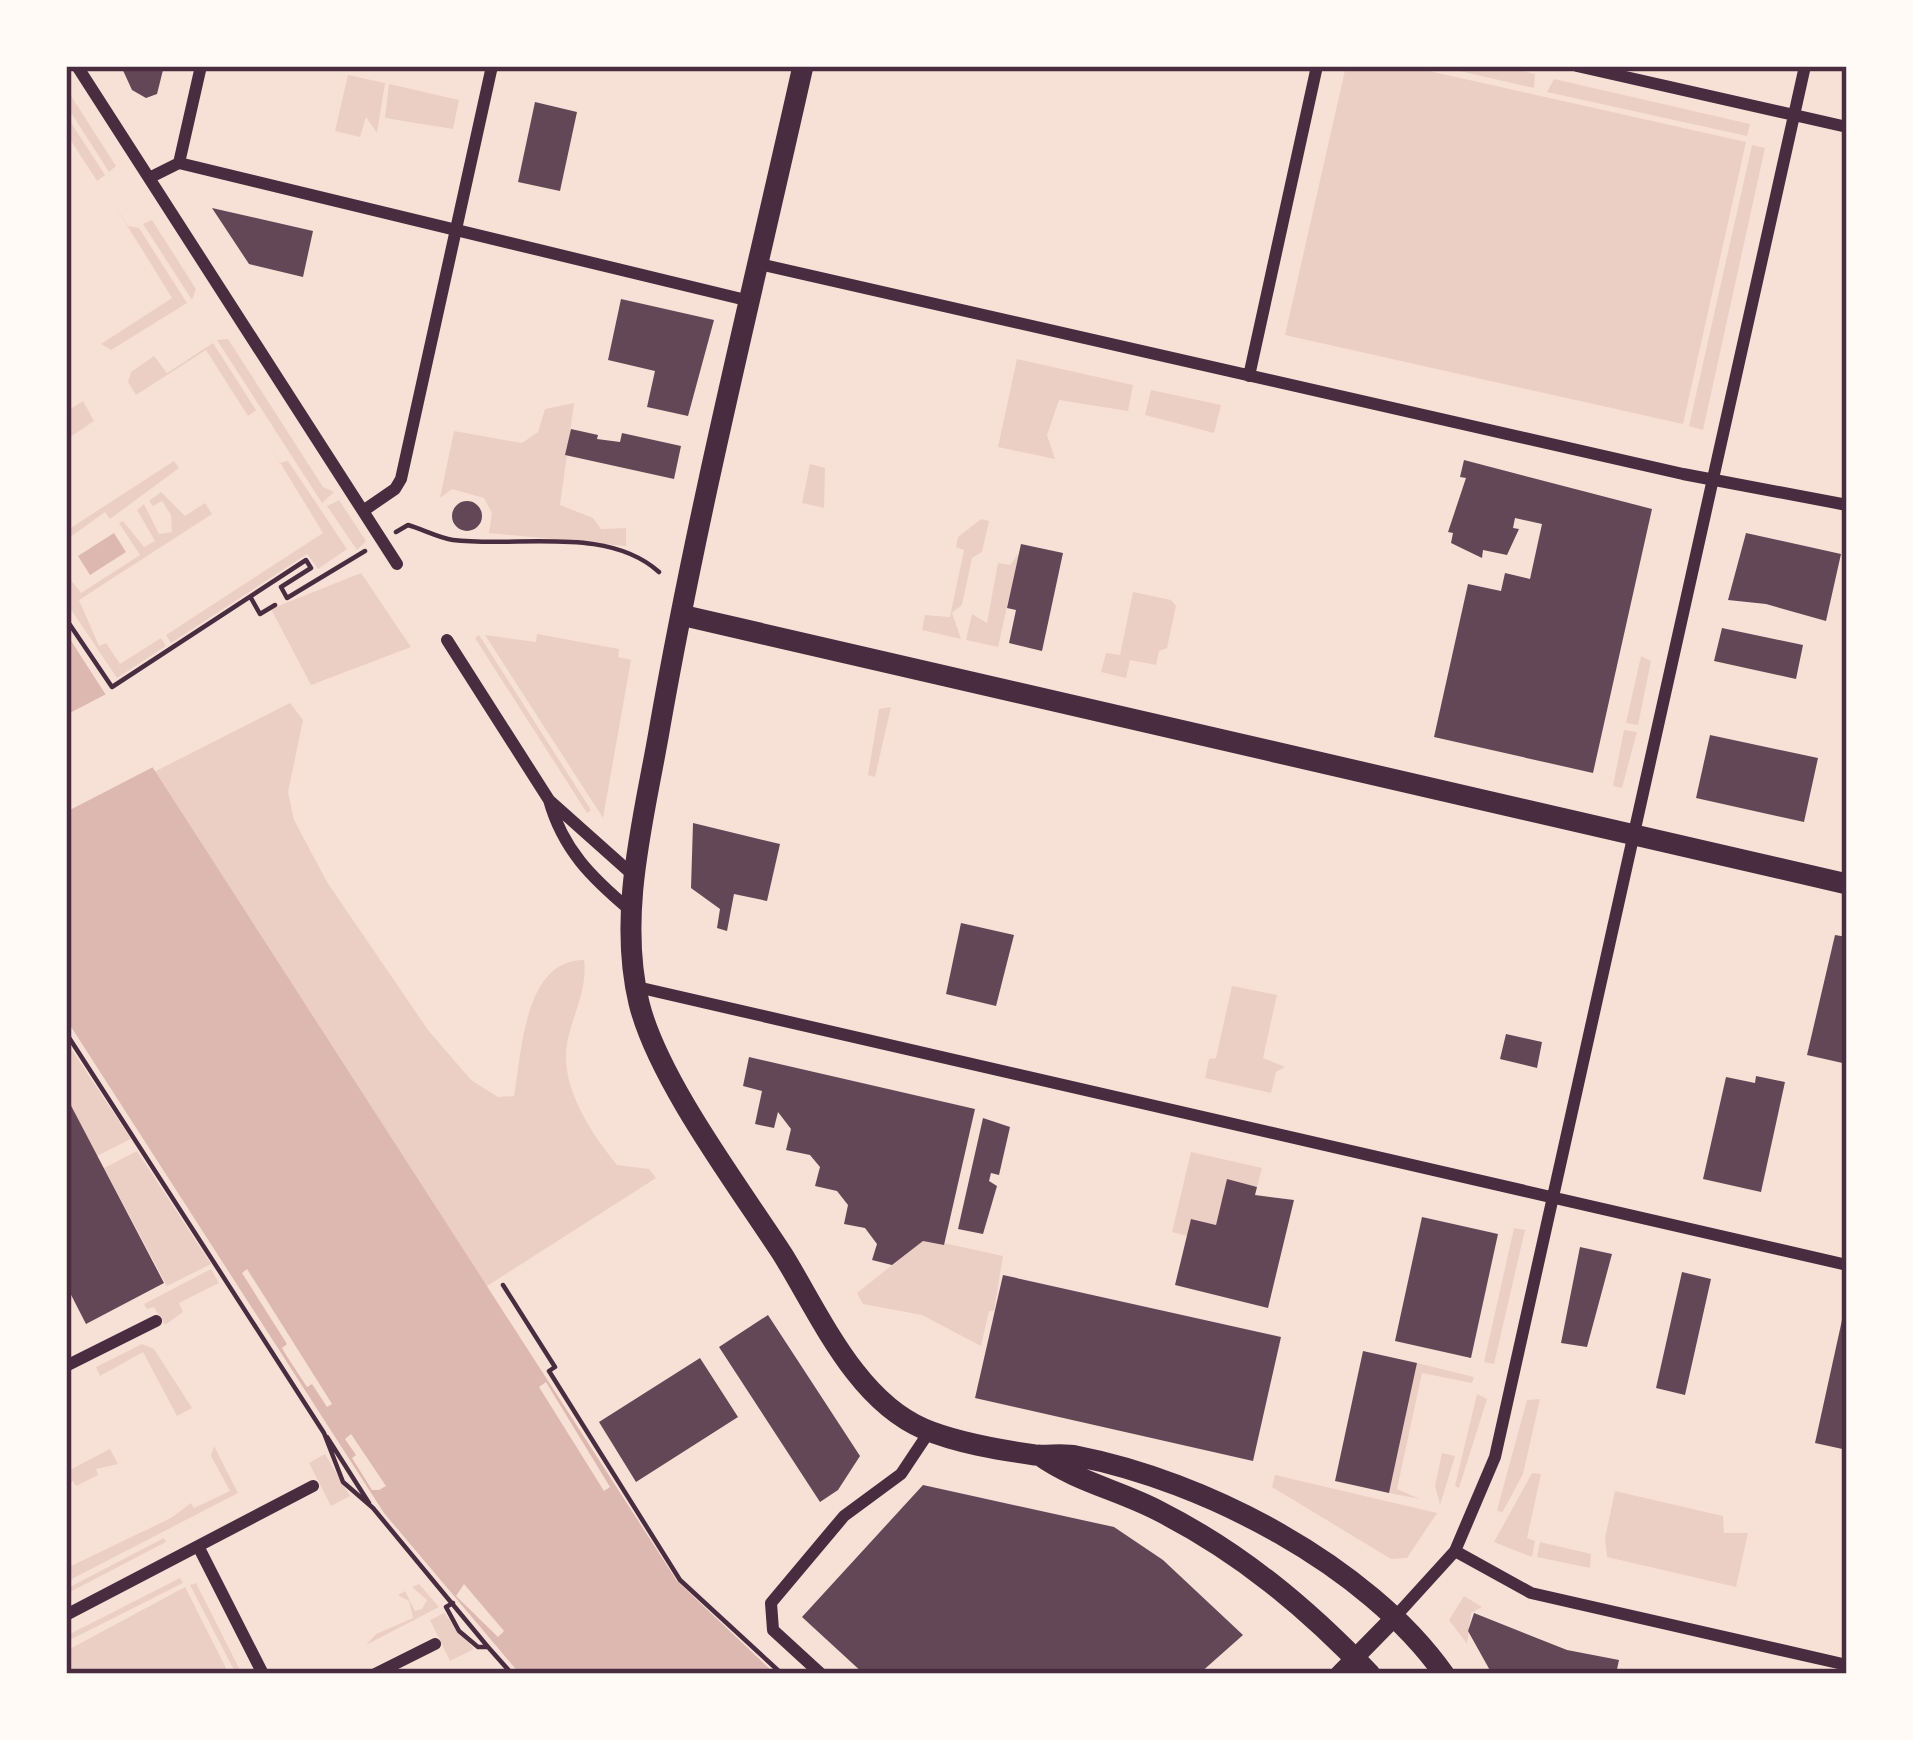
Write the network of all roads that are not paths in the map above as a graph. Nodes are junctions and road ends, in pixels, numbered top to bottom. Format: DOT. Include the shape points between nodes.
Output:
graph roads {
  1 [pos="76,66"];
  2 [pos="201,66"];
  3 [pos="492,66"];
  4 [pos="803,66"];
  5 [pos="1317,66"];
  6 [pos="1577,66"];
  7 [pos="1804,66"];
  8 [pos="1793,115"];
  9 [pos="1847,127"];
  10 [pos="179,163"];
  11 [pos="149,178"];
  12 [pos="455,232"];
  13 [pos="759,264"];
  14 [pos="751,301"];
  15 [pos="1249,376"];
  16 [pos="1713,478"];
  17 [pos="1847,505"];
  18 [pos="363,511"];
  19 [pos="397,564"];
  20 [pos="681,615"];
  21 [pos="446,640"];
  22 [pos="549,800"];
  23 [pos="1633,836"];
  24 [pos="635,876"];
  25 [pos="1847,884"];
  26 [pos="632,911"];
  27 [pos="637,987"];
  28 [pos="1555,1197"];
  29 [pos="1847,1265"];
  30 [pos="156,1321"];
  31 [pos="66,1366"];
  32 [pos="929,1432"];
  33 [pos="1040,1455"];
  34 [pos="313,1486"];
  35 [pos="198,1546"];
  36 [pos="1455,1551"];
  37 [pos="66,1615"];
  38 [pos="1396,1617"];
  39 [pos="435,1644"];
  40 [pos="1847,1665"];
  41 [pos="1355,1669"];
  42 [pos="263,1674"];
  43 [pos="375,1674"];
  44 [pos="821,1674"];
  45 [pos="1444,1674"];
  1 -- 11 [label="street"];
  2 -- 10 [label="street"];
  3 -- 12 [label="street"];
  4 -- 13 [label="main road"];
  5 -- 15 [label="street"];
  6 -- 8 [label="street"];
  7 -- 8 [label="street"];
  8 -- 9 [label="street"];
  8 -- 16 [label="street"];
  10 -- 11 [label="street"];
  10 -- 12 [label="street"];
  11 -- 18 [label="street"];
  12 -- 14 [label="street"];
  12 -- 18 [label="street" via="401,478"];
  13 -- 14 [label="main road"];
  13 -- 15 [label="street"];
  14 -- 20 [label="main road"];
  15 -- 16 [label="street"];
  16 -- 17 [label="street"];
  16 -- 23 [label="street"];
  18 -- 19 [label="street"];
  20 -- 23 [label="main road"];
  20 -- 24 [label="main road"];
  21 -- 22 [label="street"];
  22 -- 24 [label="street"];
  22 -- 26 [label="street" via="576,859"];
  23 -- 25 [label="main road"];
  23 -- 28 [label="street"];
  24 -- 26 [label="main road"];
  26 -- 27 [label="main road"];
  27 -- 28 [label="street"];
  27 -- 32 [label="main road" via="667,1068 857,1371 888,1409"];
  28 -- 29 [label="street"];
  28 -- 36 [label="street" via="1496,1457"];
  30 -- 31 [label="street"];
  32 -- 33 [label="main road"];
  32 -- 44 [label="street" via="901,1474 844,1516 775,1595 772,1630"];
  33 -- 38 [label="main road" via="1069,1454 1203,1494"];
  33 -- 41 [label="main road" via="1220,1545 1298,1601"];
  34 -- 35 [label="street"];
  35 -- 37 [label="street"];
  35 -- 42 [label="street"];
  36 -- 38 [label="street"];
  36 -- 40 [label="street" via="1532,1593"];
  38 -- 41 [label="street"];
  38 -- 45 [label="main road"];
  39 -- 43 [label="street"];
}
